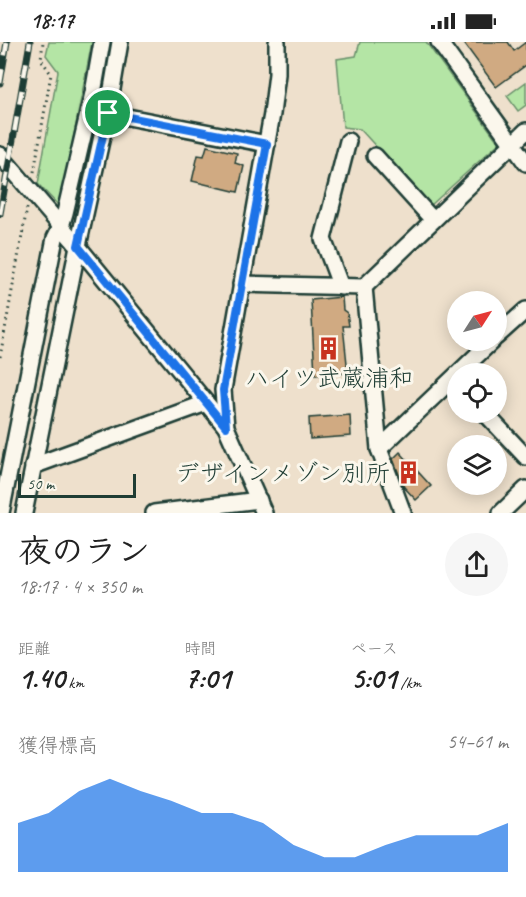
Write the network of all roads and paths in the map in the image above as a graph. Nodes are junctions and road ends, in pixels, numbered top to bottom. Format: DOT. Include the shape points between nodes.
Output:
graph roads {
  1 [pos="102,42"];
  2 [pos="120,42"];
  3 [pos="277,42"];
  4 [pos="439,42"];
  5 [pos="108,113"];
  6 [pos="526,131"];
  7 [pos="348,141"];
  8 [pos="267,144"];
  9 [pos="513,144"];
  10 [pos="0,154"];
  11 [pos="375,156"];
  12 [pos="526,163"];
  13 [pos="433,220"];
  14 [pos="61,226"];
  15 [pos="78,246"];
  16 [pos="241,284"];
  17 [pos="341,287"];
  18 [pos="364,287"];
  19 [pos="526,310"];
  20 [pos="507,327"];
  21 [pos="483,351"];
  22 [pos="472,363"];
  23 [pos="447,389"];
  24 [pos="206,403"];
  25 [pos="494,423"];
  26 [pos="226,427"];
  27 [pos="379,449"];
  28 [pos="526,457"];
  29 [pos="33,466"];
  30 [pos="526,489"];
  31 [pos="261,506"];
  32 [pos="1,513"];
  33 [pos="24,513"];
  34 [pos="154,513"];
  35 [pos="403,513"];
  36 [pos="501,513"];
  1 -- 14 [label="street"];
  2 -- 5 [label="street"];
  3 -- 8 [label="street" via="277,74"];
  4 -- 9 [label="street"];
  5 -- 8 [label="street"];
  5 -- 15 [label="street"];
  6 -- 9 [label="street"];
  7 -- 17 [label="street" via="324,239"];
  8 -- 16 [label="street"];
  9 -- 12 [label="street"];
  9 -- 13 [label="street"];
  10 -- 14 [label="street"];
  11 -- 13 [label="street"];
  13 -- 18 [label="street"];
  14 -- 15 [label="street"];
  14 -- 32 [label="street" via="55,238"];
  15 -- 24 [label="street"];
  15 -- 29 [label="street"];
  16 -- 17 [label="street"];
  16 -- 26 [label="street" via="223,390"];
  17 -- 18 [label="street"];
  18 -- 27 [label="street"];
  19 -- 20 [label="street"];
  21 -- 22 [label="street"];
  23 -- 27 [label="street"];
  24 -- 26 [label="street"];
  24 -- 29 [label="street"];
  25 -- 28 [label="street"];
  26 -- 31 [label="street"];
  27 -- 35 [label="street"];
  29 -- 33 [label="street"];
  30 -- 36 [label="street"];
  31 -- 34 [label="street"];
}
